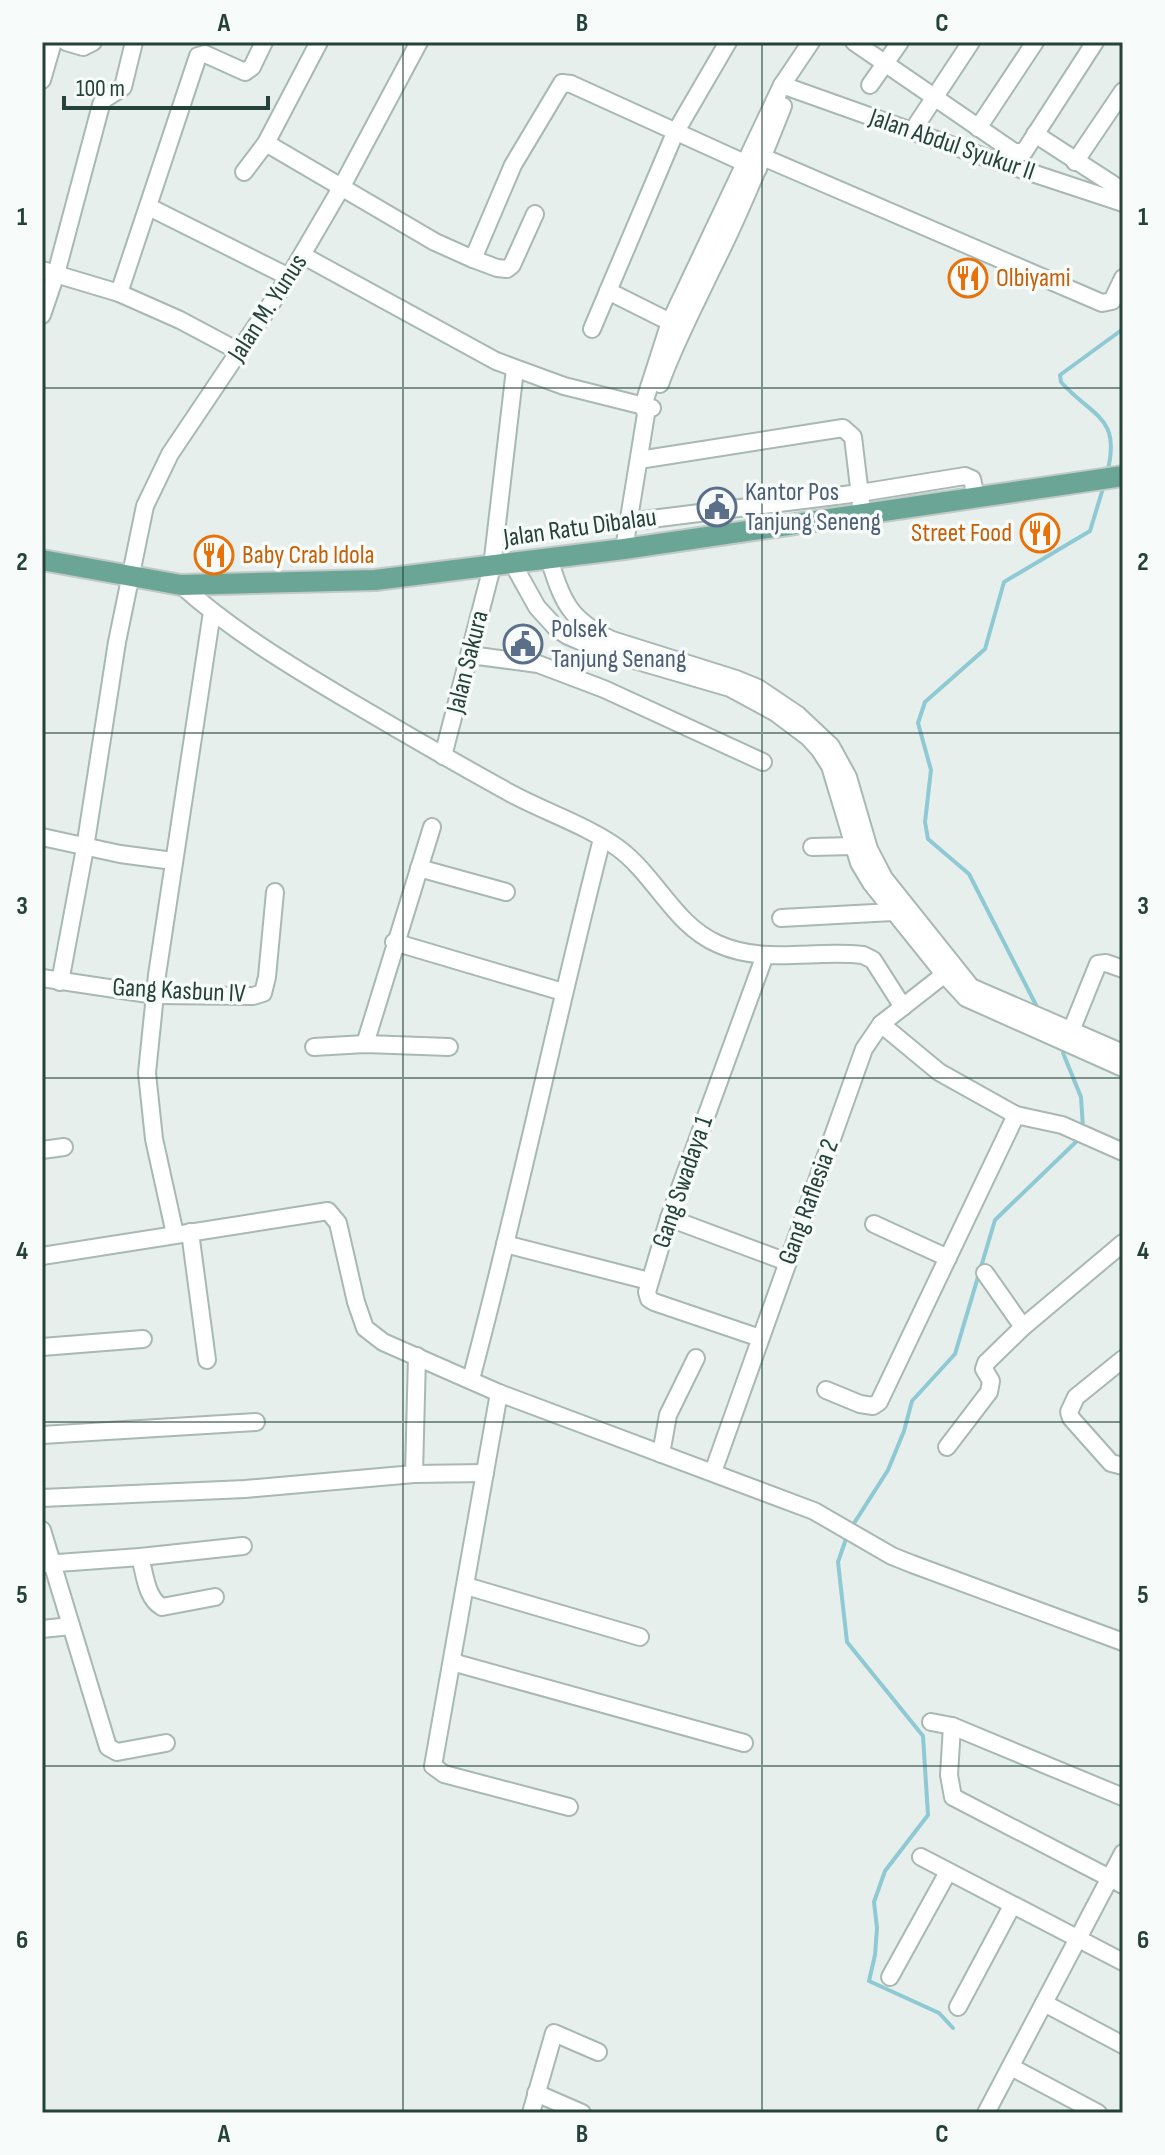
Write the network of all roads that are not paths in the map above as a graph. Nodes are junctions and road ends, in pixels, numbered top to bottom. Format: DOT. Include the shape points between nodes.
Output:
graph roads {
  1 [pos="53,42"];
  2 [pos="66,42"];
  3 [pos="93,42"];
  4 [pos="134,42"];
  5 [pos="264,42"];
  6 [pos="319,42"];
  7 [pos="728,42"];
  8 [pos="811,42"];
  9 [pos="823,42"];
  10 [pos="854,42"];
  11 [pos="900,42"];
  12 [pos="971,42"];
  13 [pos="1035,42"];
  14 [pos="1095,42"];
  15 [pos="417,43"];
  16 [pos="886,62"];
  17 [pos="42,80"];
  18 [pos="870,85"];
  19 [pos="786,86"];
  20 [pos="1123,91"];
  21 [pos="934,97"];
  22 [pos="917,124"];
  23 [pos="978,128"];
  24 [pos="675,133"];
  25 [pos="1035,134"];
  26 [pos="266,143"];
  27 [pos="1004,145"];
  28 [pos="987,158"];
  29 [pos="754,160"];
  30 [pos="1075,162"];
  31 [pos="244,172"];
  32 [pos="341,188"];
  33 [pos="1123,193"];
  34 [pos="149,207"];
  35 [pos="535,214"];
  36 [pos="302,255"];
  37 [pos="473,259"];
  38 [pos="49,272"];
  39 [pos="289,277"];
  40 [pos="1123,278"];
  41 [pos="608,291"];
  42 [pos="119,293"];
  43 [pos="1119,296"];
  44 [pos="42,315"];
  45 [pos="676,325"];
  46 [pos="592,329"];
  47 [pos="240,352"];
  48 [pos="515,369"];
  49 [pos="647,409"];
  50 [pos="639,460"];
  51 [pos="1119,477"];
  52 [pos="861,503"];
  53 [pos="627,522"];
  54 [pos="624,549"];
  55 [pos="549,559"];
  56 [pos="42,560"];
  57 [pos="502,566"];
  58 [pos="132,577"];
  59 [pos="181,585"];
  60 [pos="212,612"];
  61 [pos="470,655"];
  62 [pos="443,756"];
  63 [pos="763,762"];
  64 [pos="432,827"];
  65 [pos="42,837"];
  66 [pos="602,839"];
  67 [pos="854,846"];
  68 [pos="812,847"];
  69 [pos="85,848"];
  70 [pos="173,861"];
  71 [pos="419,868"];
  72 [pos="275,892"];
  73 [pos="506,892"];
  74 [pos="893,912"];
  75 [pos="781,918"];
  76 [pos="394,942"];
  77 [pos="765,955"];
  78 [pos="1123,969"];
  79 [pos="949,970"];
  80 [pos="42,978"];
  81 [pos="60,982"];
  82 [pos="563,992"];
  83 [pos="155,995"];
  84 [pos="903,1007"];
  85 [pos="881,1024"];
  86 [pos="1066,1034"];
  87 [pos="365,1044"];
  88 [pos="314,1047"];
  89 [pos="449,1047"];
  90 [pos="1123,1053"];
  91 [pos="1123,1068"];
  92 [pos="1016,1115"];
  93 [pos="64,1147"];
  94 [pos="42,1150"];
  95 [pos="1120,1153"];
  96 [pos="669,1218"];
  97 [pos="874,1224"];
  98 [pos="182,1233"];
  99 [pos="1123,1243"];
  100 [pos="505,1244"];
  101 [pos="42,1256"];
  102 [pos="948,1258"];
  103 [pos="787,1262"];
  104 [pos="985,1273"];
  105 [pos="649,1281"];
  106 [pos="1023,1327"];
  107 [pos="760,1338"];
  108 [pos="143,1339"];
  109 [pos="42,1347"];
  110 [pos="417,1356"];
  111 [pos="696,1358"];
  112 [pos="1123,1359"];
  113 [pos="207,1360"];
  114 [pos="471,1379"];
  115 [pos="826,1390"];
  116 [pos="499,1393"];
  117 [pos="256,1422"];
  118 [pos="42,1435"];
  119 [pos="947,1447"];
  120 [pos="661,1454"];
  121 [pos="1123,1466"];
  122 [pos="713,1472"];
  123 [pos="485,1473"];
  124 [pos="414,1474"];
  125 [pos="42,1498"];
  126 [pos="42,1530"];
  127 [pos="243,1546"];
  128 [pos="140,1557"];
  129 [pos="47,1564"];
  130 [pos="466,1586"];
  131 [pos="215,1597"];
  132 [pos="71,1626"];
  133 [pos="42,1629"];
  134 [pos="640,1637"];
  135 [pos="1123,1642"];
  136 [pos="452,1662"];
  137 [pos="931,1722"];
  138 [pos="952,1726"];
  139 [pos="166,1743"];
  140 [pos="744,1743"];
  141 [pos="1123,1797"];
  142 [pos="569,1807"];
  143 [pos="1123,1853"];
  144 [pos="921,1857"];
  145 [pos="948,1872"];
  146 [pos="1116,1881"];
  147 [pos="1012,1906"];
  148 [pos="1078,1939"];
  149 [pos="1123,1962"];
  150 [pos="890,1977"];
  151 [pos="1044,2003"];
  152 [pos="958,2007"];
  153 [pos="1123,2045"];
  154 [pos="598,2052"];
  155 [pos="1011,2067"];
  156 [pos="536,2093"];
  157 [pos="1074,2108"];
  158 [pos="531,2113"];
  159 [pos="582,2113"];
  160 [pos="986,2113"];
  161 [pos="1098,2113"];
  1 -- 17 [label="street"];
  2 -- 3 [label="street" via="83,47"];
  4 -- 38 [label="street" via="123,87 101,105"];
  5 -- 34 [label="street" via="245,72 205,54 198,56"];
  6 -- 26 [label="street"];
  7 -- 24 [label="street"];
  8 -- 19 [label="street"];
  9 -- 19 [label="street"];
  10 -- 16 [label="street"];
  11 -- 16 [label="street"];
  12 -- 21 [label="street"];
  13 -- 23 [label="street"];
  14 -- 25 [label="street"];
  15 -- 32 [label="street, Jalan M. Yunus"];
  16 -- 18 [label="street"];
  16 -- 21 [label="street"];
  19 -- 28 [label="street, Jalan Abdul Syukur II"];
  19 -- 29 [label="street"];
  20 -- 30 [label="street"];
  21 -- 22 [label="street"];
  21 -- 23 [label="street"];
  23 -- 27 [label="street"];
  24 -- 29 [label="street"];
  24 -- 37 [label="street" via="562,83 513,165"];
  24 -- 41 [label="street"];
  25 -- 27 [label="street" via="1022,153"];
  25 -- 30 [label="street"];
  26 -- 31 [label="street"];
  26 -- 32 [label="street"];
  27 -- 28 [label="street"];
  28 -- 33 [label="street, Jalan Abdul Syukur II"];
  29 -- 43 [label="street" via="1102,303"];
  29 -- 45 [label="street"];
  30 -- 33 [label="street"];
  32 -- 36 [label="street, Jalan M. Yunus"];
  32 -- 37 [label="street"];
  34 -- 39 [label="street"];
  34 -- 42 [label="street"];
  35 -- 37 [label="street" via="507,269"];
  36 -- 39 [label="street, Jalan M. Yunus"];
  36 -- 48 [label="street"];
  38 -- 42 [label="street"];
  38 -- 44 [label="street"];
  39 -- 47 [label="street, Jalan M. Yunus"];
  40 -- 43 [label="street"];
  41 -- 45 [label="street"];
  41 -- 46 [label="street"];
  42 -- 47 [label="street"];
  45 -- 49 [label="street"];
  47 -- 58 [label="street, Jalan M. Yunus" via="170,454 145,506"];
  48 -- 49 [label="street"];
  48 -- 57 [label="street, Jalan Sakura"];
  49 -- 50 [label="street"];
  50 -- 52 [label="street" via="843,428 853,437"];
  50 -- 53 [label="street"];
  51 -- 52 [label="main road, Jalan Ratu Dibalau" via="976,497"];
  52 -- 53 [label="street"];
  52 -- 54 [label="main road, Jalan Ratu Dibalau"];
  53 -- 54 [label="street"];
  54 -- 55 [label="main road, Jalan Ratu Dibalau"];
  55 -- 57 [label="main road, Jalan Ratu Dibalau"];
  55 -- 79 [label="street" via="568,610 592,630 758,688 818,731 848,777 875,862"];
  56 -- 58 [label="main road, Jalan Ratu Dibalau"];
  57 -- 59 [label="main road, Jalan Ratu Dibalau" via="375,580"];
  57 -- 61 [label="street, Jalan Sakura"];
  57 -- 67 [label="street" via="568,636 730,688 808,737 830,766"];
  58 -- 59 [label="main road, Jalan Ratu Dibalau"];
  58 -- 69 [label="street, Jalan M. Yunus"];
  59 -- 60 [label="street"];
  60 -- 62 [label="street"];
  60 -- 70 [label="street"];
  61 -- 62 [label="street, Jalan Sakura"];
  61 -- 63 [label="street" via="538,664"];
  62 -- 66 [label="street"];
  64 -- 71 [label="street"];
  65 -- 69 [label="street"];
  66 -- 77 [label="street" via="628,857 692,929 718,945"];
  66 -- 82 [label="street"];
  67 -- 68 [label="street"];
  67 -- 74 [label="street" via="871,883"];
  69 -- 70 [label="street"];
  69 -- 81 [label="street, Jalan M. Yunus"];
  70 -- 83 [label="street"];
  71 -- 73 [label="street"];
  71 -- 76 [label="street"];
  72 -- 83 [label="street, Gang Kasbun IV" via="263,993"];
  74 -- 75 [label="street"];
  74 -- 79 [label="street"];
  76 -- 82 [label="street"];
  76 -- 87 [label="street"];
  77 -- 84 [label="street" via="868,957"];
  77 -- 96 [label="street, Gang Swadaya 1"];
  78 -- 86 [label="street" via="1098,964"];
  79 -- 84 [label="street, Gang Raflesia 2"];
  79 -- 86 [label="street" via="971,987"];
  79 -- 86 [label="street" via="975,1004 1042,1033"];
  80 -- 81 [label="street, Gang Kasbun IV"];
  81 -- 83 [label="street, Gang Kasbun IV"];
  82 -- 100 [label="street"];
  83 -- 98 [label="street" via="148,1098"];
  84 -- 85 [label="street, Gang Raflesia 2"];
  85 -- 92 [label="street" via="939,1072"];
  85 -- 103 [label="street, Gang Raflesia 2" via="864,1049"];
  86 -- 90 [label="street"];
  86 -- 91 [label="street"];
  87 -- 88 [label="street"];
  87 -- 89 [label="street"];
  92 -- 95 [label="street" via="1062,1125"];
  92 -- 102 [label="street"];
  93 -- 94 [label="street"];
  96 -- 103 [label="street"];
  96 -- 105 [label="street, Gang Swadaya 1"];
  97 -- 102 [label="street"];
  98 -- 101 [label="street"];
  98 -- 110 [label="street" via="331,1213 365,1328"];
  98 -- 113 [label="street"];
  99 -- 106 [label="street"];
  100 -- 105 [label="street"];
  100 -- 114 [label="street"];
  102 -- 115 [label="street" via="879,1402 860,1404"];
  103 -- 107 [label="street, Gang Raflesia 2"];
  104 -- 106 [label="street"];
  105 -- 107 [label="street, Gang Swadaya 1" via="649,1299"];
  106 -- 119 [label="street" via="986,1363 989,1392"];
  107 -- 122 [label="street, Gang Raflesia 2"];
  108 -- 109 [label="street"];
  110 -- 114 [label="street"];
  110 -- 124 [label="street"];
  111 -- 120 [label="street" via="668,1415"];
  112 -- 121 [label="street" via="1076,1397 1069,1412 1111,1463"];
  114 -- 116 [label="street"];
  116 -- 120 [label="street"];
  116 -- 123 [label="street"];
  117 -- 118 [label="street"];
  120 -- 122 [label="street"];
  122 -- 135 [label="street" via="832,1520 912,1564"];
  123 -- 124 [label="street"];
  123 -- 130 [label="street"];
  124 -- 125 [label="street" via="267,1488"];
  126 -- 129 [label="street"];
  127 -- 128 [label="street"];
  128 -- 129 [label="street"];
  128 -- 131 [label="street" via="156,1604"];
  129 -- 132 [label="street"];
  130 -- 134 [label="street"];
  130 -- 136 [label="street"];
  132 -- 133 [label="street"];
  132 -- 139 [label="street" via="108,1747 117,1752"];
  136 -- 140 [label="street"];
  136 -- 142 [label="street" via="434,1769"];
  137 -- 138 [label="street"];
  138 -- 141 [label="street"];
  138 -- 146 [label="street" via="953,1797"];
  143 -- 146 [label="street"];
  144 -- 145 [label="street"];
  145 -- 147 [label="street"];
  145 -- 150 [label="street"];
  146 -- 148 [label="street"];
  147 -- 148 [label="street"];
  147 -- 152 [label="street"];
  148 -- 149 [label="street"];
  148 -- 151 [label="street"];
  151 -- 153 [label="street"];
  151 -- 155 [label="street"];
  154 -- 156 [label="street" via="554,2033"];
  155 -- 157 [label="street"];
  155 -- 160 [label="street"];
  156 -- 158 [label="street"];
  156 -- 159 [label="street"];
  157 -- 161 [label="street"];
}
